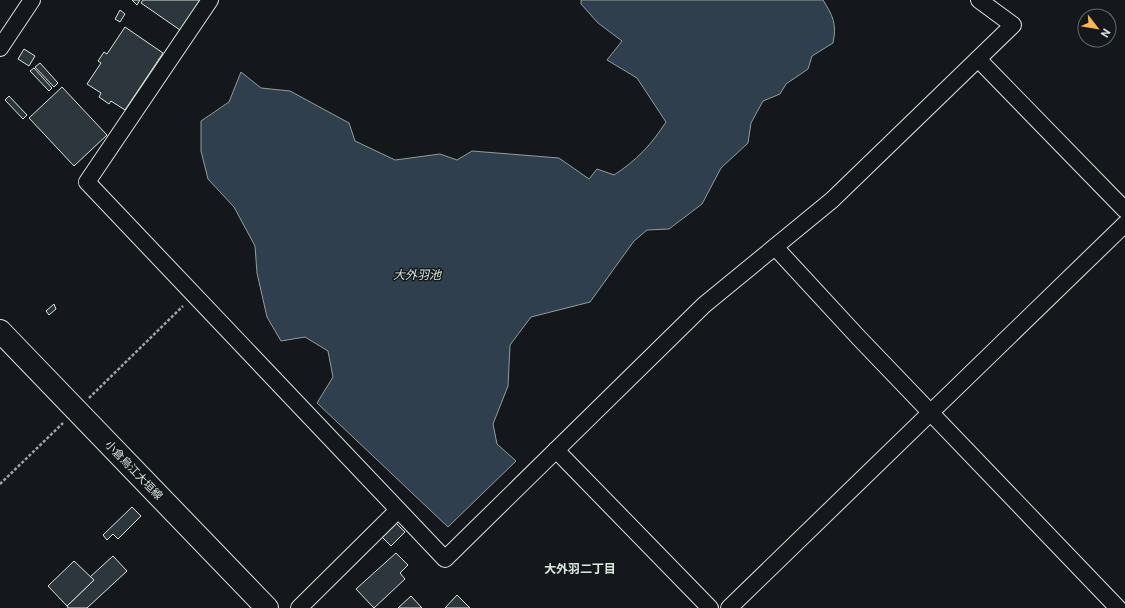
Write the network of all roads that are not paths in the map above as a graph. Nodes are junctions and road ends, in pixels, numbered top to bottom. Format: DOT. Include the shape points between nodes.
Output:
graph roads {
  1 [pos="32,0"];
  2 [pos="210,0"];
  3 [pos="979,0"];
  4 [pos="0,48"];
  5 [pos="978,59"];
  6 [pos="1125,210"];
  7 [pos="1125,224"];
  8 [pos="775,247"];
  9 [pos="0,331"];
  10 [pos="930,413"];
  11 [pos="556,450"];
  12 [pos="398,510"];
  13 [pos="267,608"];
  14 [pos="299,608"];
  15 [pos="710,608"];
  16 [pos="729,608"];
  17 [pos="1118,608"];
  1 -- 4 [label="street"];
  2 -- 12 [label="street" via="87,182 196,294"];
  3 -- 5 [label="street" via="1013,25"];
  5 -- 6 [label="street"];
  5 -- 8 [label="street" via="832,200"];
  7 -- 10 [label="street"];
  8 -- 10 [label="street"];
  8 -- 11 [label="street" via="704,305"];
  9 -- 13 [label="main road, 小倉烏江大垣線"];
  10 -- 16 [label="street"];
  10 -- 17 [label="street"];
  11 -- 12 [label="street" via="445,560"];
  11 -- 15 [label="street"];
  12 -- 14 [label="street"];
}
